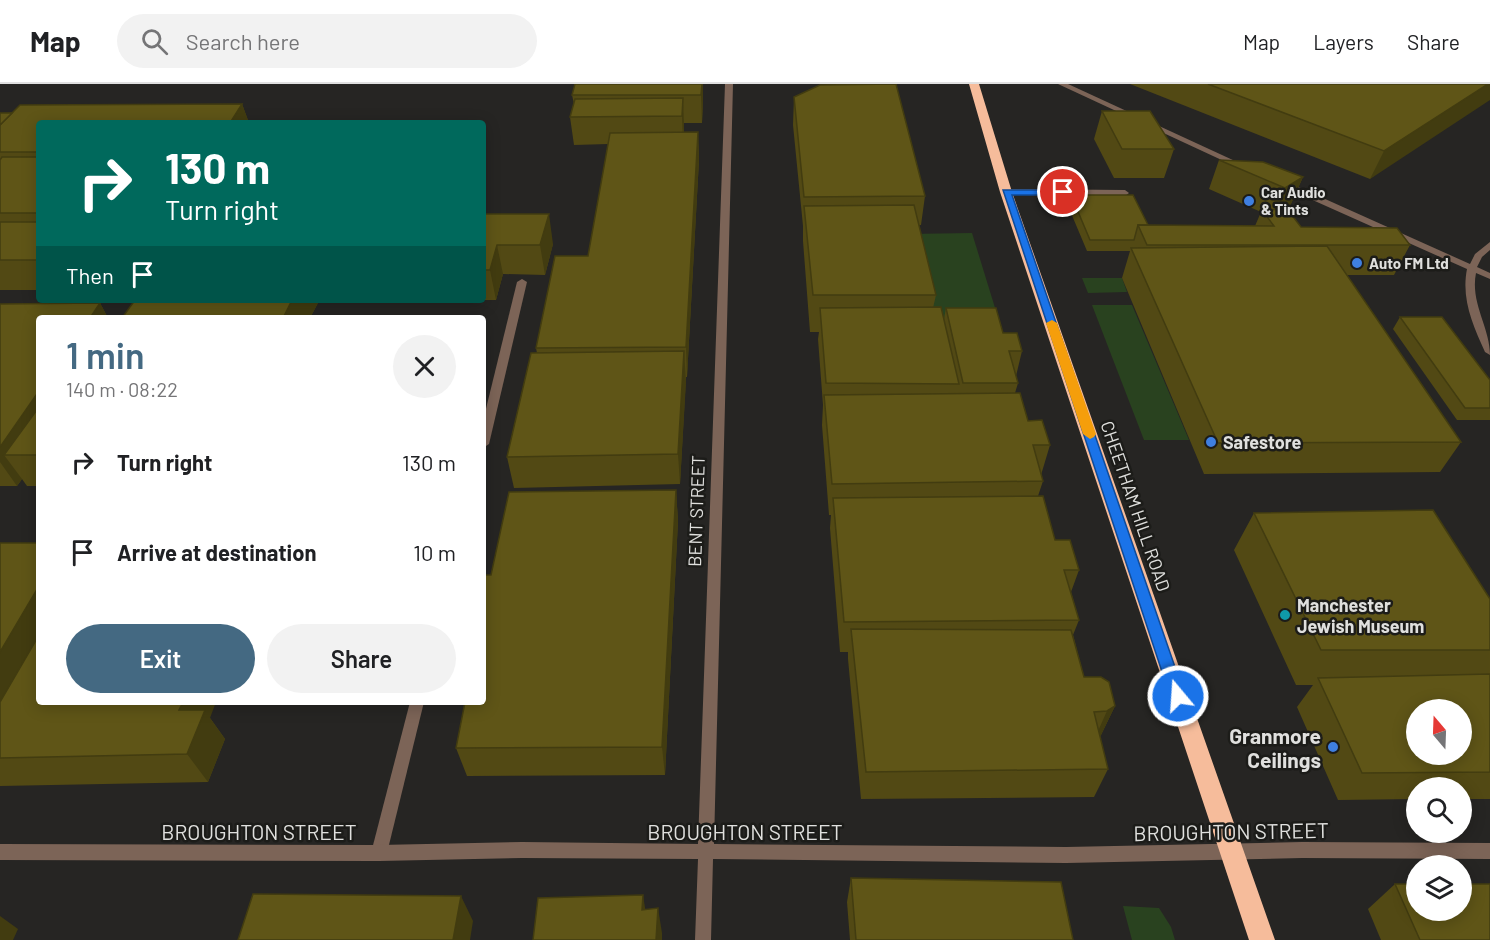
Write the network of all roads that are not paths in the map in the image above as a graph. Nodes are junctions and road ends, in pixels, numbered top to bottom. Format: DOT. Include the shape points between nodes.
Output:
graph roads {
  1 [pos="729,84"];
  2 [pos="974,84"];
  3 [pos="1062,84"];
  4 [pos="1257,172"];
  5 [pos="1267,177"];
  6 [pos="1006,192"];
  7 [pos="1125,193"];
  8 [pos="1490,245"];
  9 [pos="1471,268"];
  10 [pos="1490,276"];
  11 [pos="522,282"];
  12 [pos="1490,352"];
  13 [pos="486,432"];
  14 [pos="416,705"];
  15 [pos="1490,851"];
  16 [pos="0,852"];
  17 [pos="706,852"];
  18 [pos="379,853"];
  19 [pos="1232,853"];
  20 [pos="703,940"];
  21 [pos="1262,940"];
  1 -- 17 [label="street, BENT STREET"];
  2 -- 6 [label="highway, CHEETHAM HILL ROAD"];
  3 -- 4 [label="street"];
  5 -- 9 [label="street"];
  6 -- 7 [label="street"];
  6 -- 19 [label="highway, CHEETHAM HILL ROAD"];
  8 -- 9 [label="street"];
  9 -- 10 [label="street"];
  9 -- 12 [label="street" via="1472,312"];
  11 -- 13 [label="street"];
  14 -- 18 [label="street"];
  15 -- 19 [label="street, BROUGHTON STREET"];
  16 -- 18 [label="street, BROUGHTON STREET"];
  17 -- 18 [label="street, BROUGHTON STREET"];
  17 -- 19 [label="street, BROUGHTON STREET"];
  17 -- 20 [label="street, BENT STREET"];
  19 -- 21 [label="highway, CHEETHAM HILL ROAD"];
}
